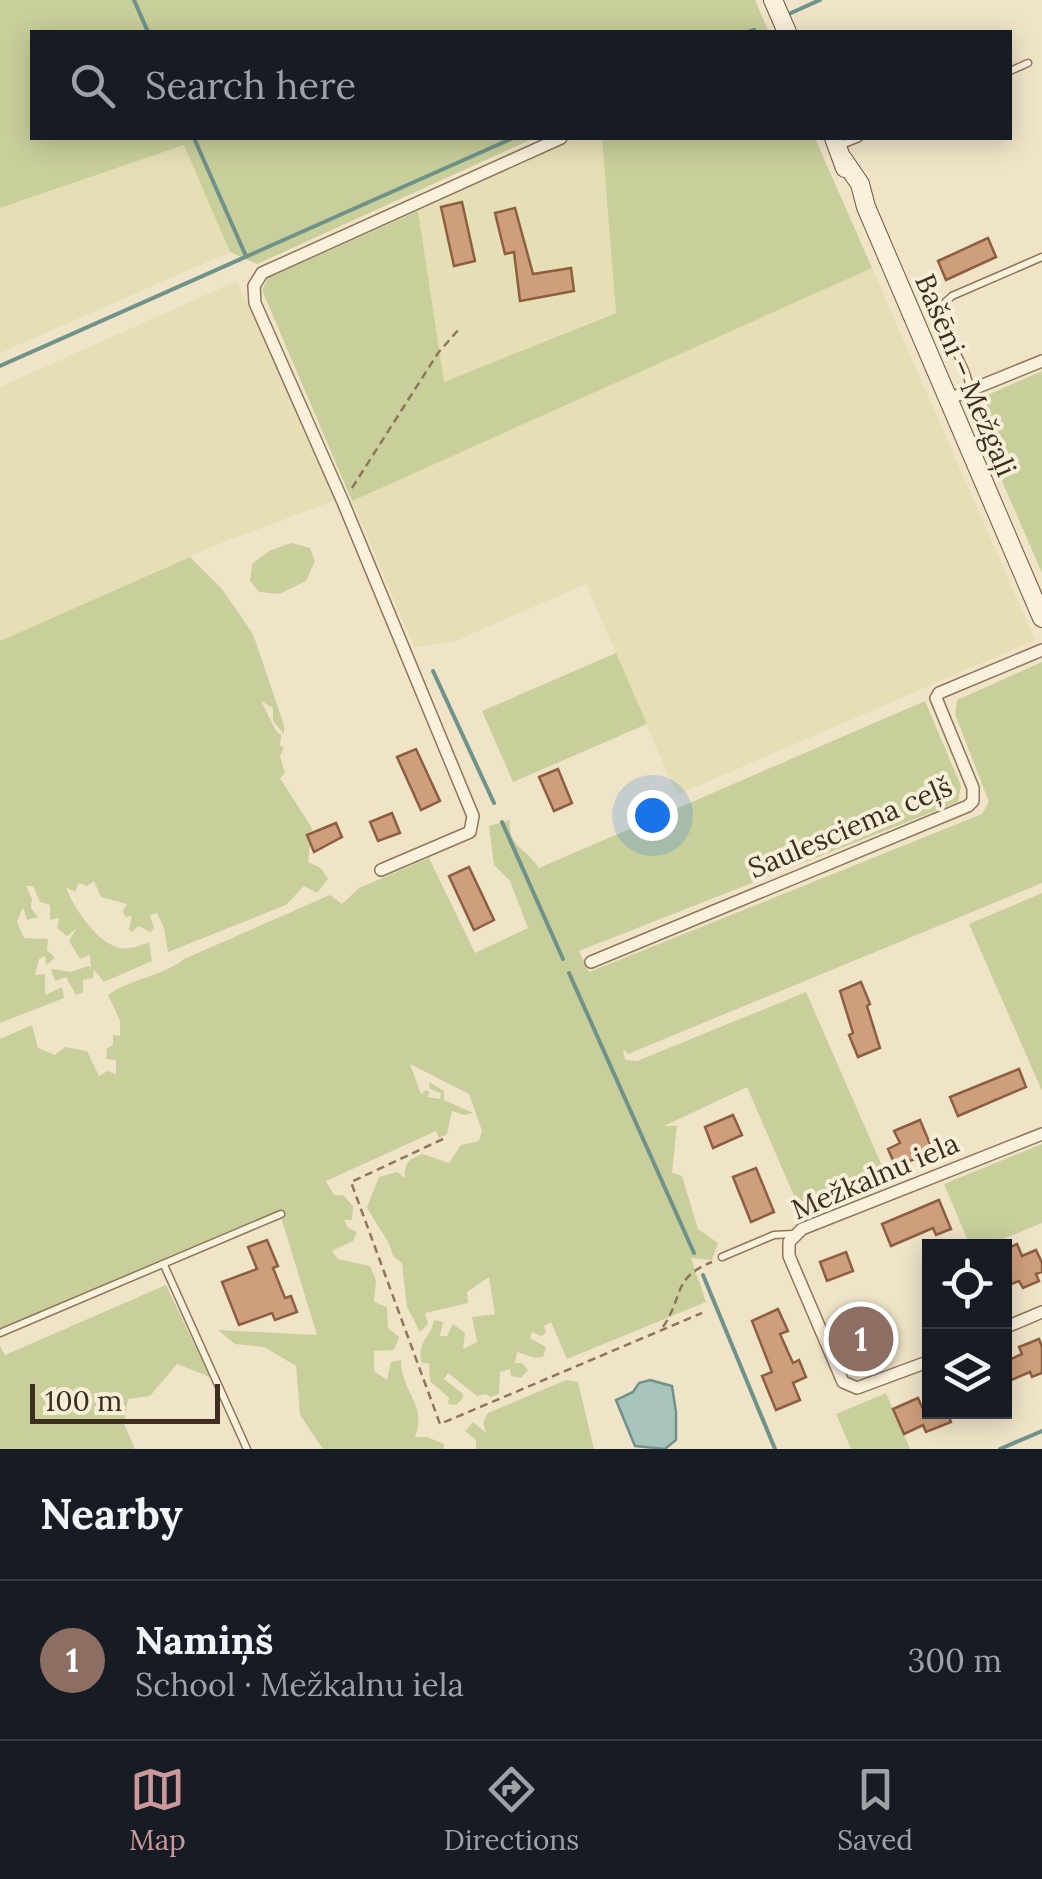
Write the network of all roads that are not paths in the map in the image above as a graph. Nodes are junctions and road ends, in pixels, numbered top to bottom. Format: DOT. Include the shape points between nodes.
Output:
graph roads {
  1 [pos="773,0"];
  2 [pos="786,30"];
  3 [pos="1028,62"];
  4 [pos="1012,70"];
  5 [pos="557,140"];
  6 [pos="838,148"];
  7 [pos="1042,257"];
  8 [pos="1042,361"];
  9 [pos="970,391"];
  10 [pos="946,400"];
  11 [pos="1042,618"];
  12 [pos="1042,650"];
  13 [pos="381,870"];
  14 [pos="591,962"];
  15 [pos="1042,1134"];
  16 [pos="281,1214"];
  17 [pos="794,1234"];
  18 [pos="722,1258"];
  19 [pos="164,1265"];
  20 [pos="1042,1312"];
  21 [pos="1012,1325"];
  22 [pos="0,1333"];
  23 [pos="922,1363"];
  24 [pos="247,1449"];
  1 -- 2 [label="street"];
  3 -- 4 [label="lane"];
  5 -- 13 [label="street" via="262,272 254,286 255,303 474,816 470,832"];
  6 -- 10 [label="street, Bašēni – Mežgaļi" via="860,184"];
  7 -- 9 [label="lane" via="942,303 941,317"];
  8 -- 9 [label="street"];
  9 -- 10 [label="street"];
  10 -- 11 [label="street, Bašēni – Mežgaļi"];
  12 -- 14 [label="street, Saulesciema ceļš" via="936,698 973,788 968,806"];
  15 -- 17 [label="street, Mežkalnu iela"];
  16 -- 19 [label="lane"];
  17 -- 18 [label="lane" via="774,1235"];
  17 -- 23 [label="street, Mežkalnu iela" via="789,1256 843,1382 857,1388"];
  19 -- 22 [label="lane"];
  19 -- 24 [label="lane"];
  20 -- 21 [label="street"];
}
